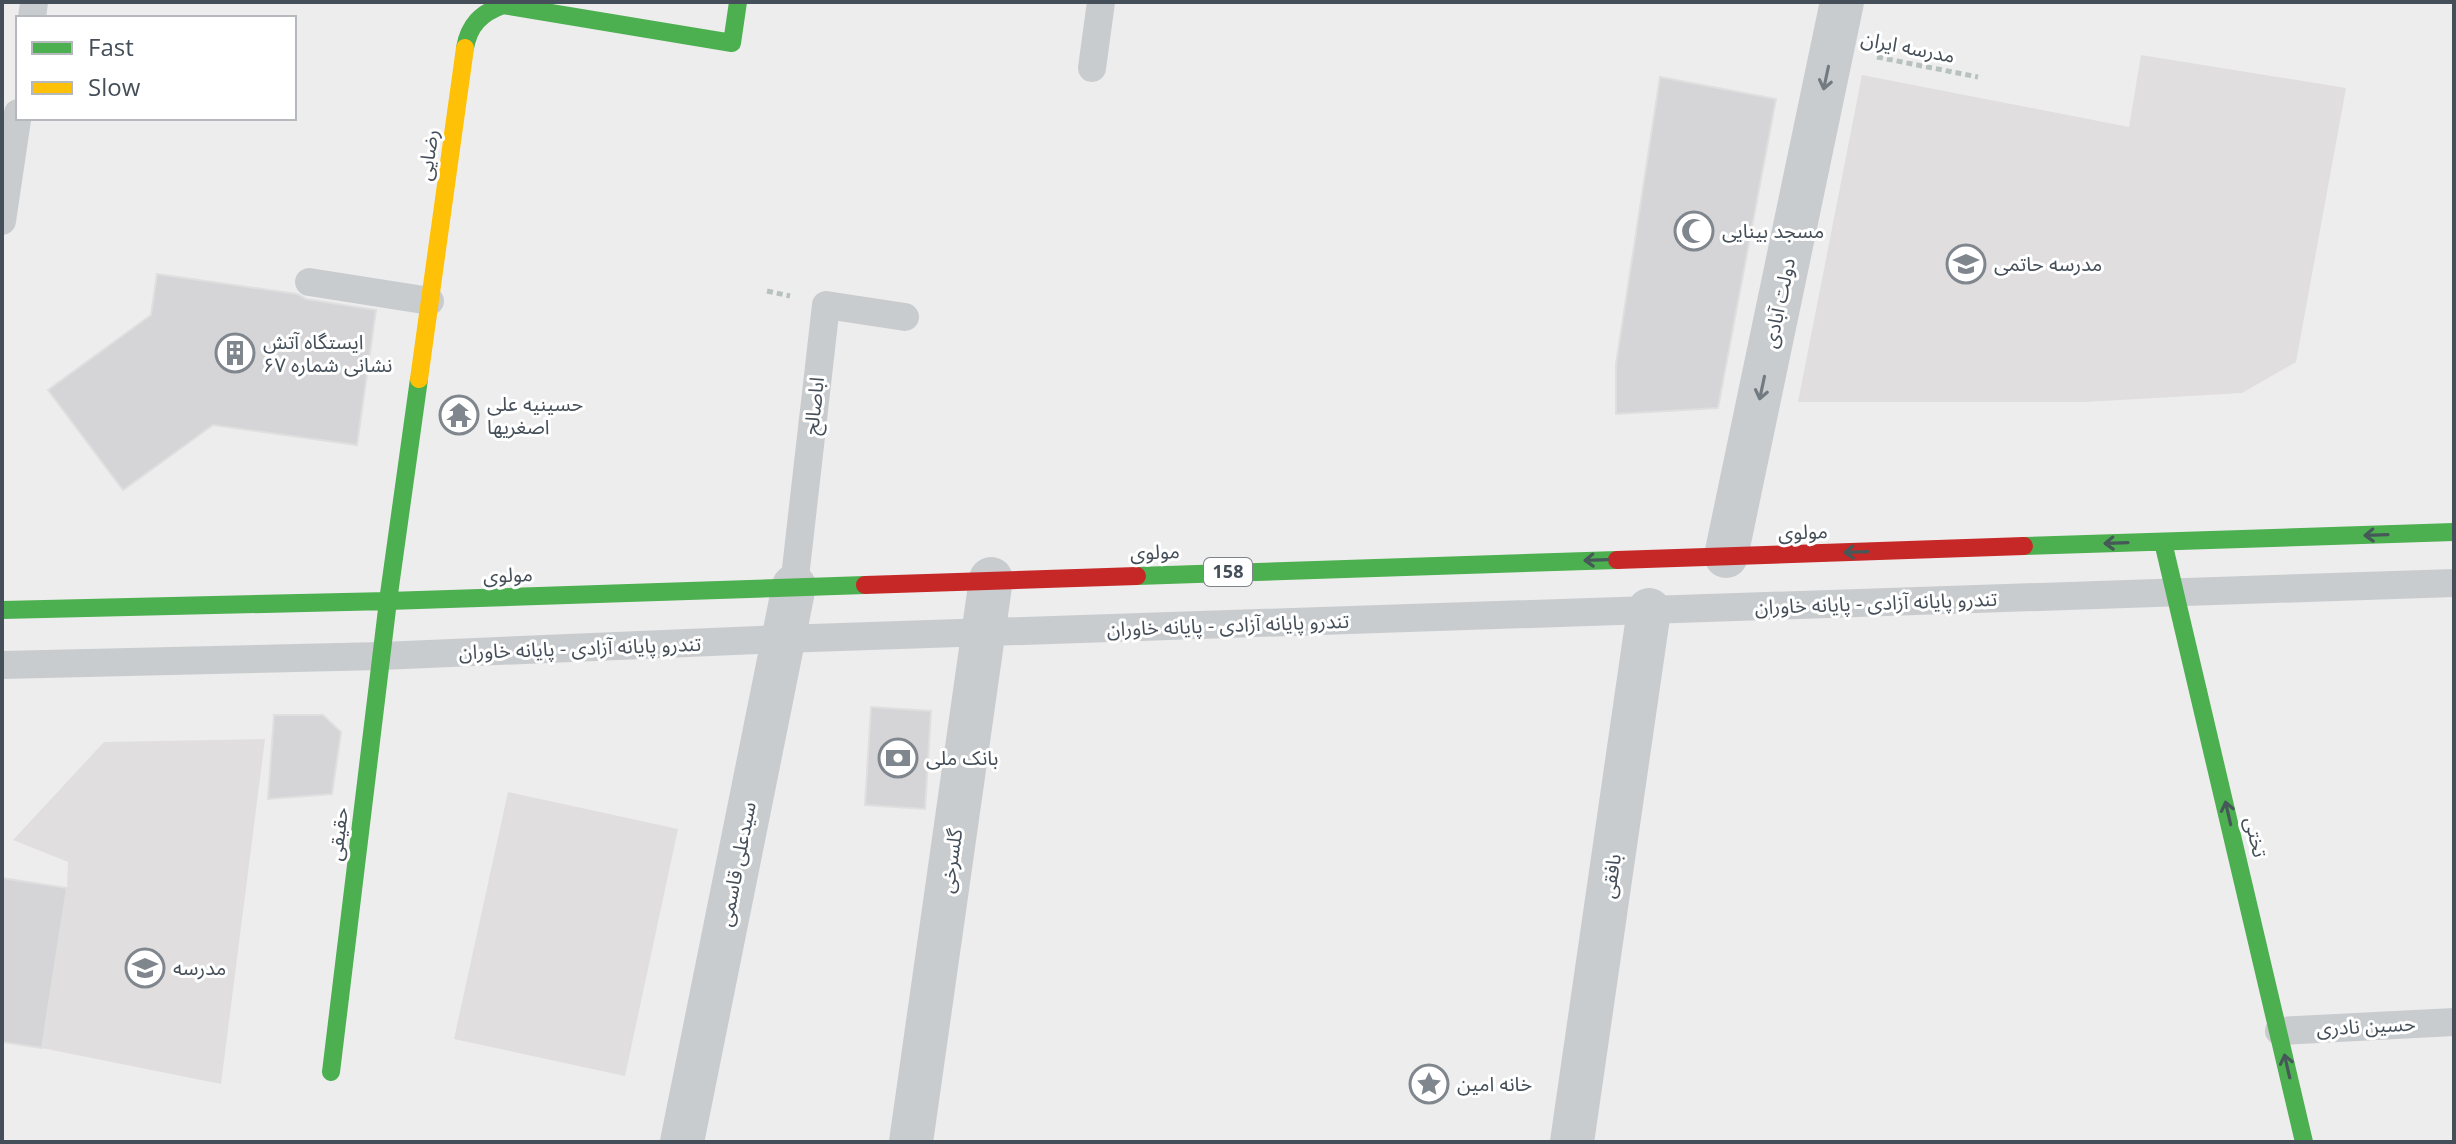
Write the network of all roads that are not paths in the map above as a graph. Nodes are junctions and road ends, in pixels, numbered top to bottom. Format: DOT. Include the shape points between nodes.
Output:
graph roads {
  1 [pos="738,2"];
  2 [pos="1101,2"];
  3 [pos="1842,2"];
  4 [pos="1092,68"];
  5 [pos="17,120"];
  6 [pos="2,221"];
  7 [pos="309,282"];
  8 [pos="430,301"];
  9 [pos="905,317"];
  10 [pos="2454,532"];
  11 [pos="2163,542"];
  12 [pos="1726,556"];
  13 [pos="991,579"];
  14 [pos="2454,583"];
  15 [pos="794,586"];
  16 [pos="2177,593"];
  17 [pos="388,601"];
  18 [pos="2,610"];
  19 [pos="1649,610"];
  20 [pos="984,634"];
  21 [pos="782,639"];
  22 [pos="381,656"];
  23 [pos="2,665"];
  24 [pos="2454,1022"];
  25 [pos="2279,1031"];
  26 [pos="331,1072"];
  27 [pos="682,1142"];
  28 [pos="911,1142"];
  29 [pos="1572,1142"];
  30 [pos="2304,1142"];
  1 -- 8 [label="main road, رضایی" via="732,43 503,5 485,10 467,36"];
  2 -- 4 [label="lane"];
  3 -- 12 [label="street, دولت آبادی, one-way"];
  5 -- 6 [label="lane"];
  7 -- 8 [label="lane"];
  8 -- 17 [label="main road, رضایی"];
  9 -- 15 [label="lane, اباصالح" via="826,305"];
  10 -- 11 [label="main road, مولوی / 158, one-way"];
  11 -- 12 [label="main road, مولوی / 158, one-way"];
  11 -- 16 [label="main road, تختی"];
  12 -- 13 [label="main road, مولوی / 158, one-way"];
  13 -- 15 [label="main road, مولوی / 158"];
  13 -- 20 [label="street, گلسرخی"];
  14 -- 16 [label="lane, تندرو پایانه آزادی - پایانه خاوران"];
  15 -- 17 [label="main road, مولوی / 158"];
  15 -- 21 [label="street, سیدعلی قاسمی"];
  16 -- 19 [label="lane, تندرو پایانه آزادی - پایانه خاوران"];
  25 -- 16 [label="main road, تختی, one-way"];
  17 -- 18 [label="main road, مولوی / 158"];
  17 -- 22 [label="main road, حقیقی"];
  19 -- 20 [label="lane, تندرو پایانه آزادی - پایانه خاوران"];
  19 -- 29 [label="street, بافقی"];
  20 -- 21 [label="lane, تندرو پایانه آزادی - پایانه خاوران"];
  20 -- 28 [label="street, گلسرخی"];
  21 -- 22 [label="lane, تندرو پایانه آزادی - پایانه خاوران"];
  21 -- 27 [label="street, سیدعلی قاسمی"];
  22 -- 23 [label="lane, تندرو پایانه آزادی - پایانه خاوران"];
  22 -- 26 [label="main road, حقیقی"];
  24 -- 25 [label="lane, حسین نادری"];
  30 -- 25 [label="main road, تختی, one-way"];
}
